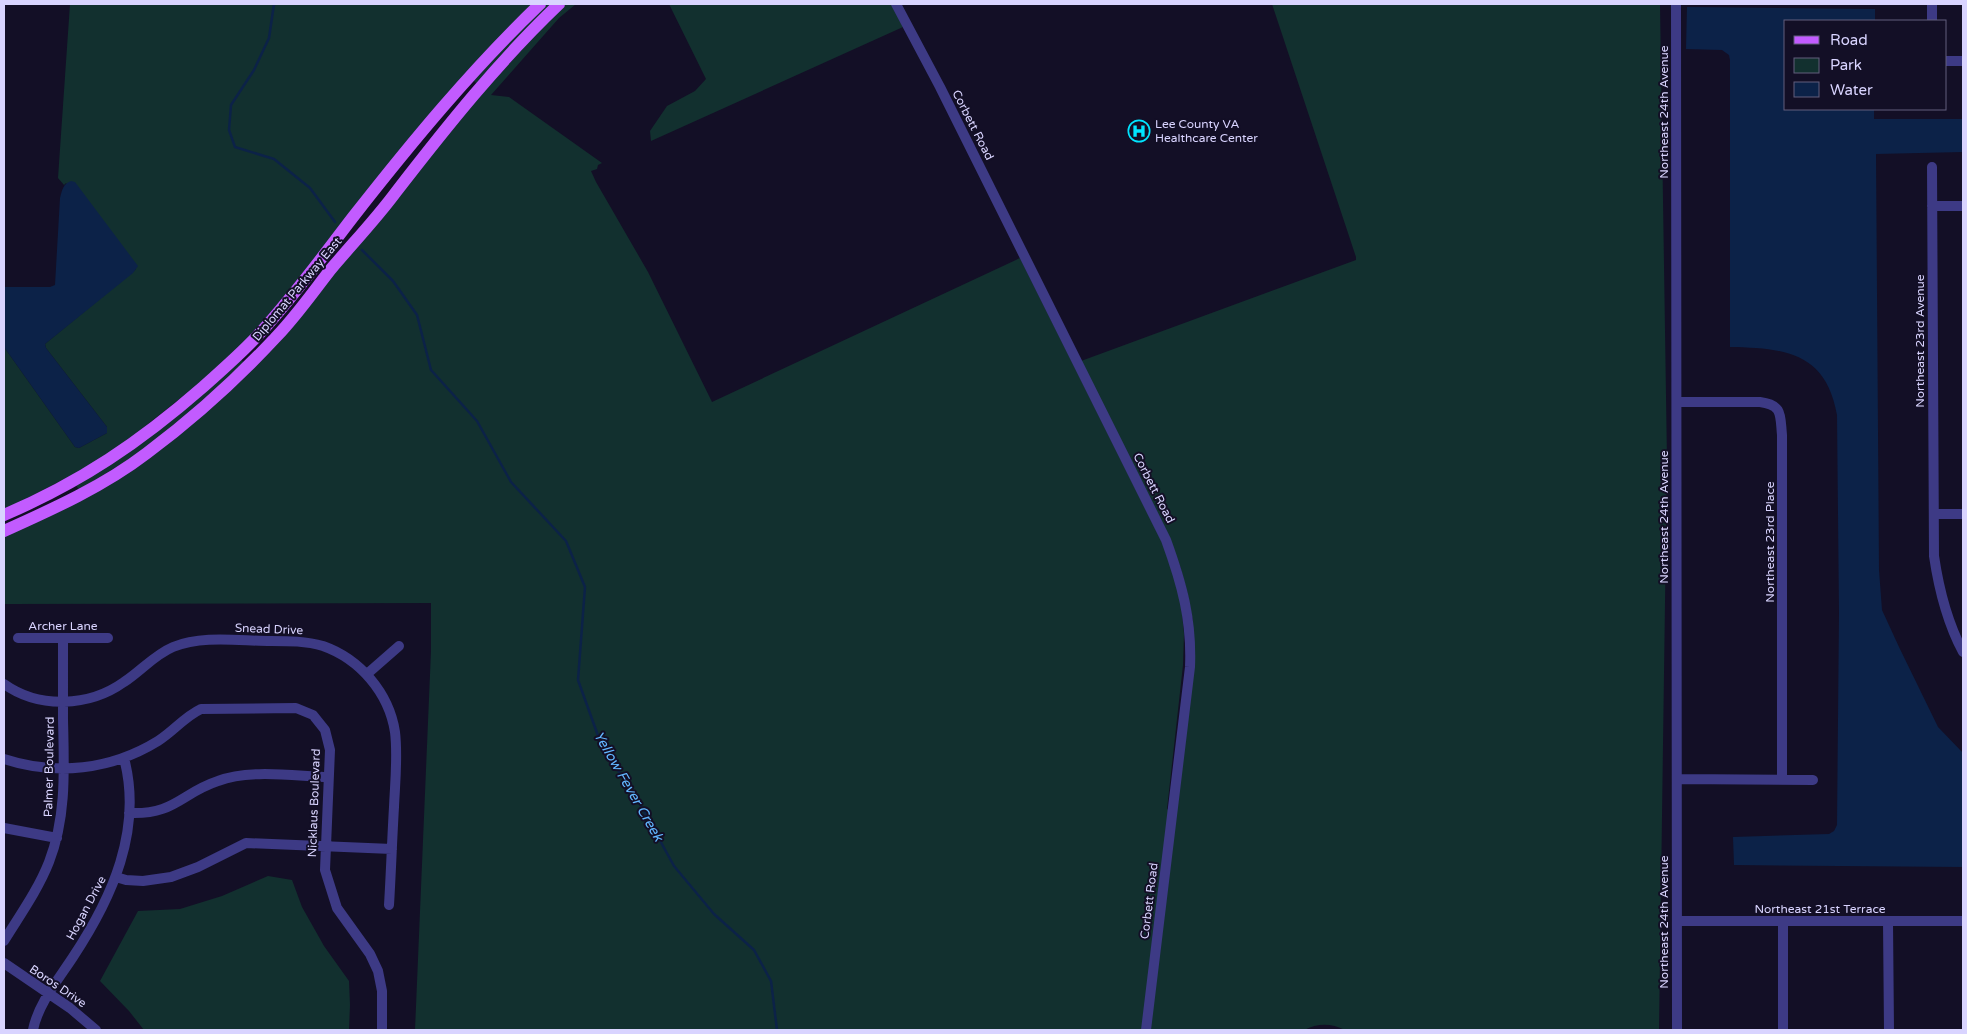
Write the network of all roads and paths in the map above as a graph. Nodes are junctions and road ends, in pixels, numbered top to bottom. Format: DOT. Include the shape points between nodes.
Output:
graph roads {
  1 [pos="540,4"];
  2 [pos="560,4"];
  3 [pos="896,4"];
  4 [pos="1676,4"];
  5 [pos="1932,4"];
  6 [pos="1932,20"];
  7 [pos="1947,61"];
  8 [pos="1963,61"];
  9 [pos="463,85"];
  10 [pos="474,94"];
  11 [pos="1932,167"];
  12 [pos="1932,206"];
  13 [pos="1963,206"];
  14 [pos="240,353"];
  15 [pos="251,363"];
  16 [pos="1676,402"];
  17 [pos="70,483"];
  18 [pos="78,496"];
  19 [pos="1934,514"];
  20 [pos="1963,514"];
  21 [pos="4,515"];
  22 [pos="4,531"];
  23 [pos="18,638"];
  24 [pos="108,638"];
  25 [pos="63,640"];
  26 [pos="399,646"];
  27 [pos="1963,652"];
  28 [pos="367,674"];
  29 [pos="4,684"];
  30 [pos="63,703"];
  31 [pos="4,758"];
  32 [pos="124,758"];
  33 [pos="63,770"];
  34 [pos="328,777"];
  35 [pos="1677,779"];
  36 [pos="1782,779"];
  37 [pos="1813,780"];
  38 [pos="129,813"];
  39 [pos="4,828"];
  40 [pos="57,838"];
  41 [pos="325,845"];
  42 [pos="392,849"];
  43 [pos="116,877"];
  44 [pos="389,905"];
  45 [pos="1677,920"];
  46 [pos="1783,921"];
  47 [pos="1963,921"];
  48 [pos="1888,922"];
  49 [pos="4,941"];
  50 [pos="4,963"];
  51 [pos="49,994"];
  52 [pos="33,1030"];
  53 [pos="96,1030"];
  54 [pos="382,1030"];
  55 [pos="1146,1030"];
  56 [pos="1677,1030"];
  57 [pos="1783,1030"];
  58 [pos="1889,1030"];
  1 -- 9 [label="main road, Diplomat Parkway East"];
  2 -- 10 [label="main road, Diplomat Parkway East"];
  3 -- 55 [label="street, Corbett Road" via="1166,540 1184,592 1190,635 1190,667"];
  4 -- 16 [label="street, Northeast 24th Avenue"];
  5 -- 6 [label="street"];
  7 -- 8 [label="street"];
  9 -- 10 [label="main road"];
  9 -- 14 [label="main road, Diplomat Parkway East" via="276,314"];
  10 -- 15 [label="main road, Diplomat Parkway East" via="278,335"];
  11 -- 12 [label="street, Northeast 23rd Avenue"];
  12 -- 13 [label="street"];
  12 -- 19 [label="street, Northeast 23rd Avenue"];
  14 -- 15 [label="main road"];
  14 -- 17 [label="main road, Diplomat Parkway East" via="160,424 107,462"];
  15 -- 18 [label="main road, Diplomat Parkway East" via="146,454"];
  16 -- 35 [label="street, Northeast 24th Avenue"];
  16 -- 36 [label="street, Northeast 23rd Place" via="1760,402 1772,403 1779,410 1782,435"];
  17 -- 18 [label="main road"];
  17 -- 21 [label="main road, Diplomat Parkway East"];
  18 -- 22 [label="main road, Diplomat Parkway East"];
  19 -- 20 [label="street"];
  19 -- 27 [label="street, Northeast 23rd Avenue" via="1937,581"];
  23 -- 25 [label="street, Archer Lane"];
  24 -- 25 [label="street, Archer Lane"];
  25 -- 30 [label="street, Palmer Boulevard"];
  26 -- 28 [label="street"];
  28 -- 30 [label="street, Snead Drive" via="347,658 314,644 204,640 165,651 123,683 104,693"];
  28 -- 42 [label="street, Snead Drive" via="384,698 395,733"];
  29 -- 30 [label="street, Snead Drive" via="25,695"];
  30 -- 33 [label="street, Palmer Boulevard"];
  31 -- 33 [label="street, Nicklaus Boulevard"];
  32 -- 33 [label="street, Nicklaus Boulevard"];
  32 -- 34 [label="street, Nicklaus Boulevard" via="157,742 201,709 287,708 313,715 325,730 330,750"];
  32 -- 38 [label="street, Hogan Drive" via="130,784"];
  33 -- 40 [label="street, Palmer Boulevard" via="62,812"];
  34 -- 38 [label="street" via="233,776 209,784 162,810 146,814"];
  34 -- 41 [label="street, Nicklaus Boulevard"];
  35 -- 36 [label="street"];
  35 -- 45 [label="street, Northeast 24th Avenue"];
  36 -- 37 [label="street"];
  38 -- 43 [label="street, Hogan Drive"];
  39 -- 40 [label="street"];
  40 -- 49 [label="street, Palmer Boulevard" via="40,883"];
  41 -- 42 [label="street"];
  41 -- 43 [label="street" via="246,843 172,877 143,881"];
  41 -- 54 [label="street, Nicklaus Boulevard" via="325,870 337,908 370,954 378,971"];
  42 -- 44 [label="street, Snead Drive"];
  43 -- 51 [label="street, Hogan Drive" via="100,914"];
  45 -- 46 [label="street, Northeast 21st Terrace"];
  45 -- 56 [label="street, Northeast 24th Avenue"];
  46 -- 48 [label="street, Northeast 21st Terrace"];
  46 -- 57 [label="street"];
  47 -- 48 [label="street, Northeast 21st Terrace"];
  48 -- 58 [label="street"];
  50 -- 51 [label="street, Boros Drive"];
  51 -- 52 [label="street, Hogan Drive"];
  51 -- 53 [label="street, Boros Drive"];
}
